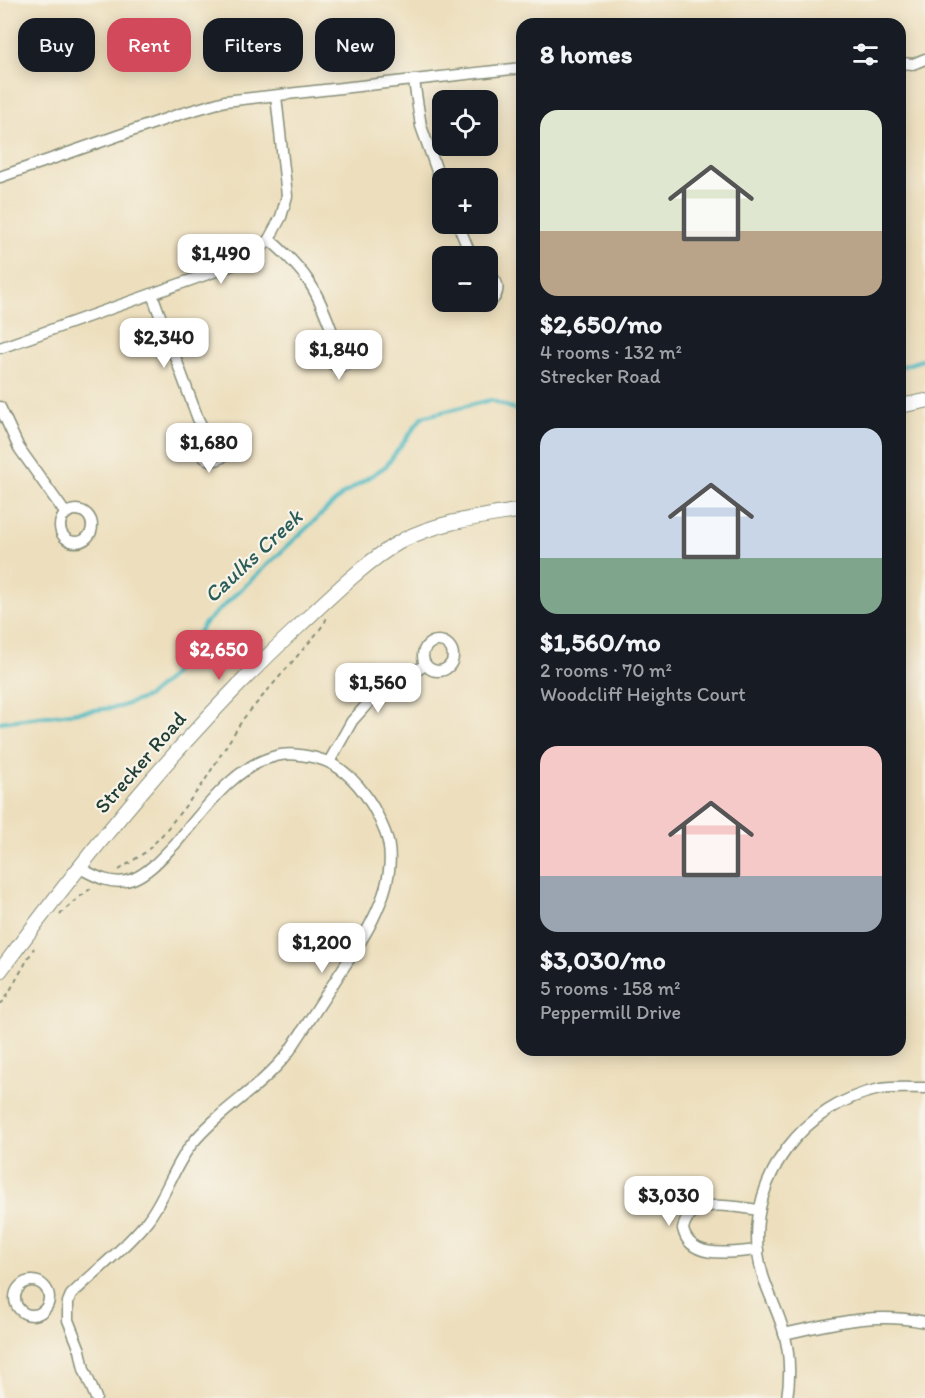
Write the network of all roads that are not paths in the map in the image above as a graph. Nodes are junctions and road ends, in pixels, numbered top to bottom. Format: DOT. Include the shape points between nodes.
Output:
graph roads {
  1 [pos="922,59"];
  2 [pos="906,65"];
  3 [pos="516,69"];
  4 [pos="414,81"];
  5 [pos="276,96"];
  6 [pos="436,168"];
  7 [pos="0,177"];
  8 [pos="269,239"];
  9 [pos="152,294"];
  10 [pos="334,337"];
  11 [pos="0,348"];
  12 [pos="925,401"];
  13 [pos="906,405"];
  14 [pos="0,406"];
  15 [pos="205,432"];
  16 [pos="516,511"];
  17 [pos="66,514"];
  18 [pos="425,665"];
  19 [pos="329,762"];
  20 [pos="78,867"];
  21 [pos="0,971"];
  22 [pos="925,1088"];
  23 [pos="759,1210"];
  24 [pos="758,1250"];
  25 [pos="48,1304"];
  26 [pos="67,1310"];
  27 [pos="925,1322"];
  28 [pos="784,1334"];
  29 [pos="96,1398"];
  30 [pos="787,1398"];
  1 -- 2 [label="street"];
  3 -- 4 [label="street"];
  4 -- 5 [label="street"];
  4 -- 6 [label="street" via="421,126"];
  5 -- 7 [label="street" via="225,101 180,114"];
  5 -- 8 [label="street" via="286,196 281,217"];
  8 -- 9 [label="street" via="256,254 233,265"];
  8 -- 10 [label="street" via="306,275"];
  9 -- 11 [label="street"];
  9 -- 15 [label="street"];
  12 -- 13 [label="street"];
  14 -- 17 [label="street" via="19,448"];
  16 -- 20 [label="street, Strecker Road" via="431,528 384,552 235,687"];
  18 -- 19 [label="street" via="370,701 352,721"];
  19 -- 20 [label="street" via="301,755 278,755 252,765 233,779 150,868 132,879 104,880"];
  19 -- 26 [label="street" via="365,793 386,836 388,877 381,904 368,930 275,1070 222,1112 190,1146 149,1220 71,1295"];
  20 -- 21 [label="street, Strecker Road"];
  22 -- 23 [label="street" via="899,1087 864,1093 813,1120 778,1159"];
  23 -- 24 [label="street"];
  23 -- 24 [label="street" via="700,1207 688,1215 683,1229 688,1243 698,1250"];
  24 -- 28 [label="street" via="765,1284"];
  25 -- 26 [label="street"];
  26 -- 29 [label="street"];
  27 -- 28 [label="street" via="871,1317"];
  28 -- 30 [label="street" via="790,1367"];
}
